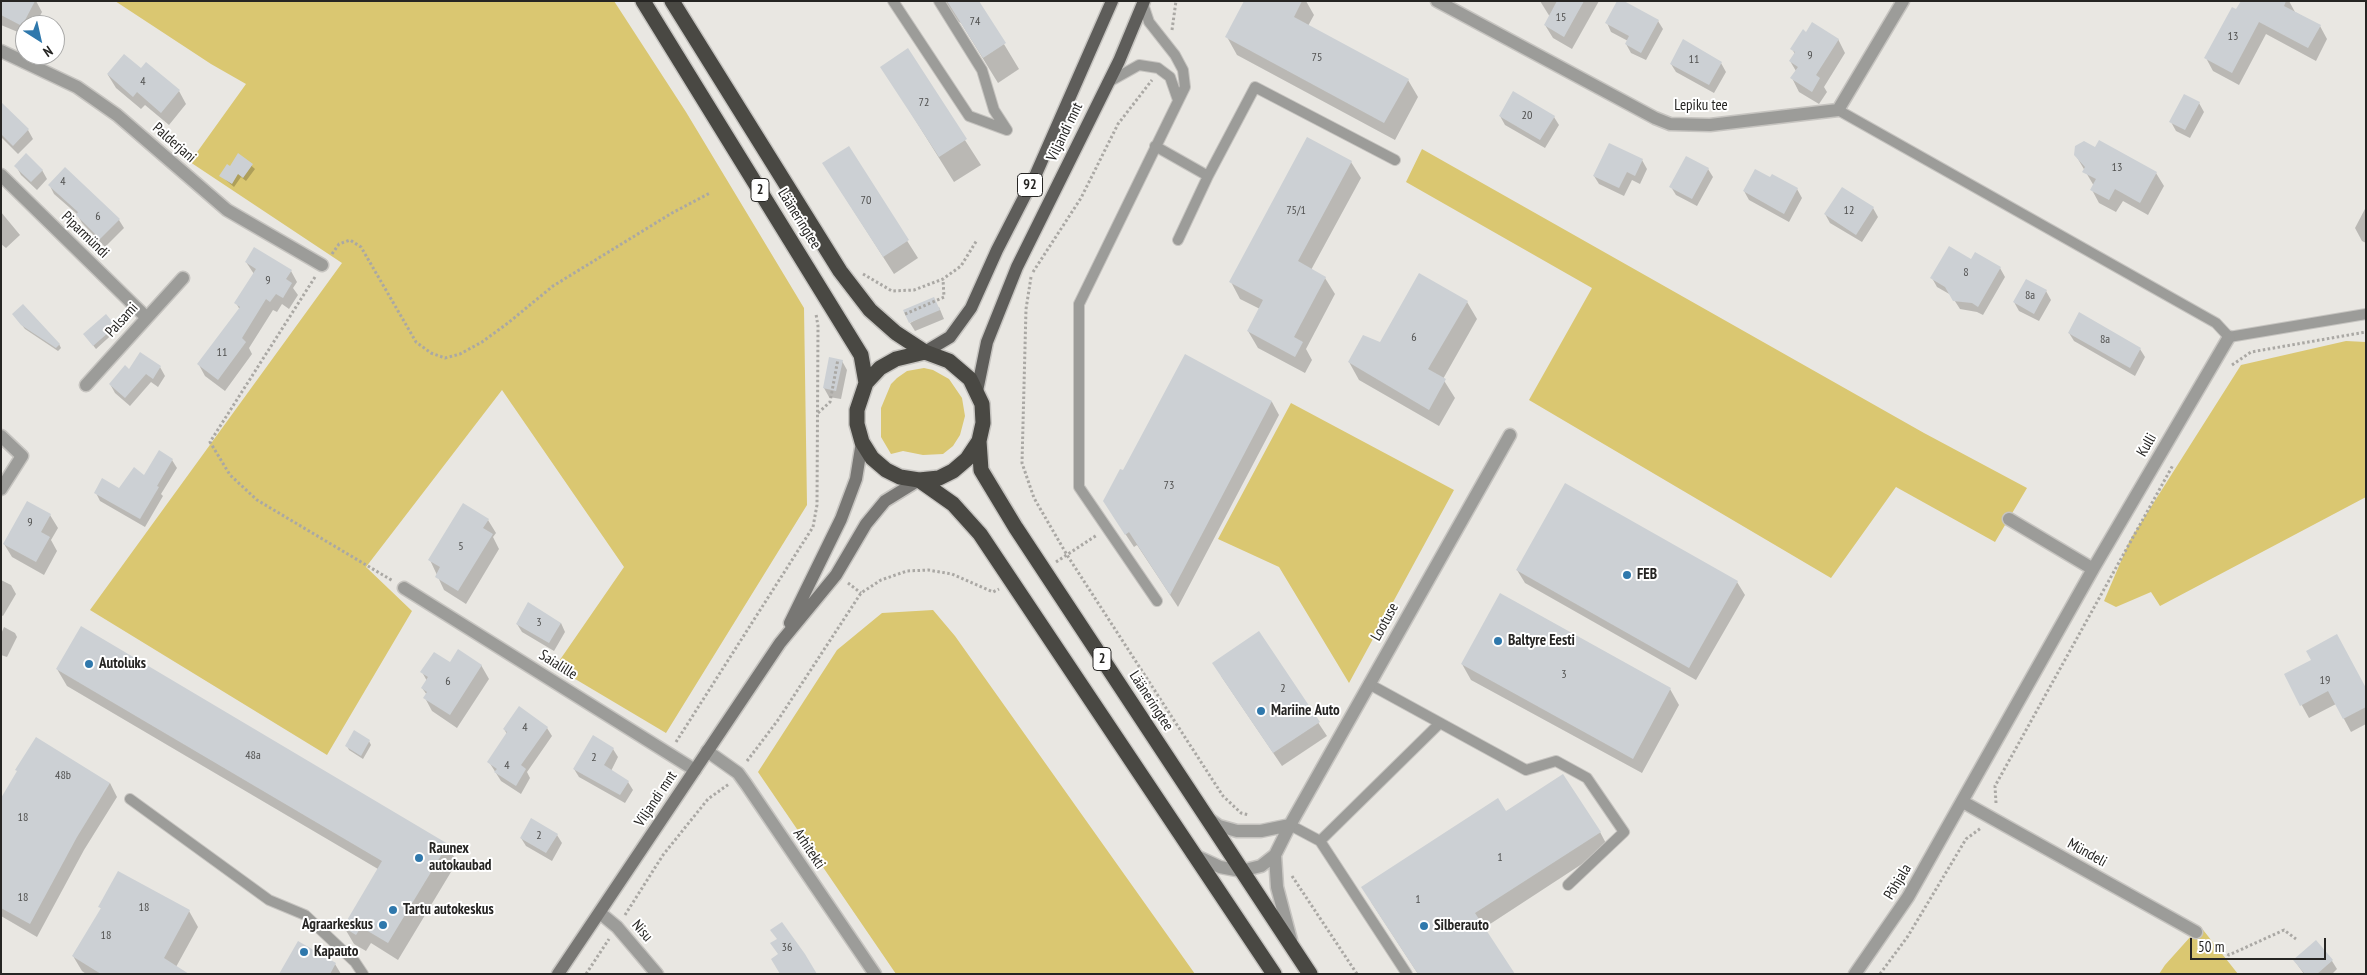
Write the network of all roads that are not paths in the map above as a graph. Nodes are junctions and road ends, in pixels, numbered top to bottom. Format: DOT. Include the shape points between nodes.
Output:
graph roads {
  1 [pos="643,1"];
  2 [pos="672,1"];
  3 [pos="893,1"];
  4 [pos="939,1"];
  5 [pos="1112,1"];
  6 [pos="1437,1"];
  7 [pos="1903,1"];
  8 [pos="1144,2"];
  9 [pos="1,51"];
  10 [pos="1108,83"];
  11 [pos="1178,100"];
  12 [pos="1838,110"];
  13 [pos="1155,146"];
  14 [pos="1395,160"];
  15 [pos="1,175"];
  16 [pos="1208,176"];
  17 [pos="1178,240"];
  18 [pos="322,265"];
  19 [pos="184,278"];
  20 [pos="2366,314"];
  21 [pos="146,317"];
  22 [pos="2229,337"];
  23 [pos="925,352"];
  24 [pos="866,383"];
  25 [pos="86,384"];
  26 [pos="977,391"];
  27 [pos="1510,435"];
  28 [pos="1,436"];
  29 [pos="979,441"];
  30 [pos="862,442"];
  31 [pos="919,480"];
  32 [pos="1,489"];
  33 [pos="2009,519"];
  34 [pos="2093,569"];
  35 [pos="404,588"];
  36 [pos="1157,601"];
  37 [pos="780,643"];
  38 [pos="1369,684"];
  39 [pos="1440,723"];
  40 [pos="707,751"];
  41 [pos="695,770"];
  42 [pos="130,800"];
  43 [pos="1963,802"];
  44 [pos="1204,814"];
  45 [pos="1290,825"];
  46 [pos="1320,841"];
  47 [pos="1191,853"];
  48 [pos="1275,855"];
  49 [pos="1241,872"];
  50 [pos="1568,885"];
  51 [pos="600,913"];
  52 [pos="2196,932"];
  53 [pos="1294,949"];
  54 [pos="363,974"];
  55 [pos="558,974"];
  56 [pos="657,974"];
  57 [pos="875,974"];
  58 [pos="1274,974"];
  59 [pos="1310,974"];
  60 [pos="1407,974"];
  61 [pos="1854,974"];
  1 -- 24 [label="highway, Lääneringtee / 2" via="861,355"];
  2 -- 23 [label="highway, Lääneringtee / 2" via="840,271 870,310"];
  3 -- 4 [label="lane" via="970,116 1007,130 994,110 982,70"];
  5 -- 23 [label="main road, Viljandi mnt / 92" via="1036,174 972,308 950,337"];
  6 -- 12 [label="street, Lepiku tee" via="1670,124 1710,125"];
  7 -- 12 [label="street"];
  8 -- 10 [label="main road, Viljandi mnt / 92"];
  8 -- 11 [label="lane" via="1149,22 1183,70 1186,87"];
  9 -- 18 [label="street, Palderjani" via="77,87 117,115 227,210"];
  10 -- 11 [label="lane" via="1140,65 1158,68 1170,77"];
  10 -- 26 [label="main road, Viljandi mnt / 92" via="1017,267 987,342"];
  11 -- 13 [label="lane"];
  12 -- 22 [label="lane" via="2216,323"];
  13 -- 16 [label="lane"];
  13 -- 36 [label="lane" via="1079,304 1080,487"];
  14 -- 16 [label="lane" via="1255,87"];
  15 -- 21 [label="street, Piparmündi"];
  16 -- 17 [label="lane"];
  19 -- 21 [label="street, Palsami"];
  20 -- 22 [label="lane"];
  21 -- 25 [label="street, Palsami"];
  22 -- 34 [label="street, Kulli"];
  23 -- 24 [label="highway, Lääneringtee / 2" via="896,359 880,368"];
  23 -- 26 [label="highway, Lääneringtee / 2" via="962,370"];
  24 -- 30 [label="highway, Lääneringtee / 2" via="857,410"];
  26 -- 29 [label="highway, Lääneringtee / 2" via="982,404 983,423"];
  27 -- 38 [label="street, Lootuse"];
  28 -- 32 [label="street" via="22,456"];
  29 -- 31 [label="highway, Lääneringtee / 2" via="967,459 953,471 939,478"];
  29 -- 44 [label="highway, Lääneringtee / 2" via="981,470"];
  30 -- 31 [label="highway, Lääneringtee / 2" via="872,458 886,470 900,477"];
  30 -- 37 [label="street, Viljandi mnt" via="856,479 841,519"];
  31 -- 37 [label="street, Viljandi mnt" via="885,501 866,524 836,575"];
  31 -- 47 [label="highway, Lääneringtee / 2" via="953,504 980,534"];
  33 -- 34 [label="street"];
  34 -- 43 [label="street, Kulli"];
  35 -- 41 [label="street, Saialille"];
  37 -- 40 [label="street, Viljandi mnt"];
  38 -- 39 [label="lane"];
  38 -- 45 [label="street, Lootuse"];
  39 -- 46 [label="lane"];
  39 -- 50 [label="lane" via="1526,770 1556,762 1587,778 1624,832"];
  40 -- 41 [label="street, Viljandi mnt"];
  40 -- 57 [label="street, Arhitekti" via="738,773"];
  41 -- 51 [label="street, Viljandi mnt"];
  42 -- 54 [label="lane" via="269,900 305,915 355,962"];
  43 -- 52 [label="street, Mündeli"];
  43 -- 61 [label="street, Põhjala" via="1908,897"];
  44 -- 45 [label="street" via="1211,821 1230,829 1261,831"];
  44 -- 49 [label="highway, Lääneringtee / 2"];
  45 -- 46 [label="lane"];
  45 -- 48 [label="street, Lootuse"];
  46 -- 60 [label="lane"];
  47 -- 49 [label="street" via="1220,867"];
  47 -- 58 [label="highway, Lääneringtee / 2"];
  48 -- 49 [label="street" via="1261,866"];
  48 -- 53 [label="street" via="1280,900"];
  49 -- 53 [label="highway, Lääneringtee / 2"];
  51 -- 55 [label="street, Viljandi mnt"];
  51 -- 56 [label="street, Nisu" via="617,927"];
  53 -- 59 [label="highway, Lääneringtee / 2"];
}
